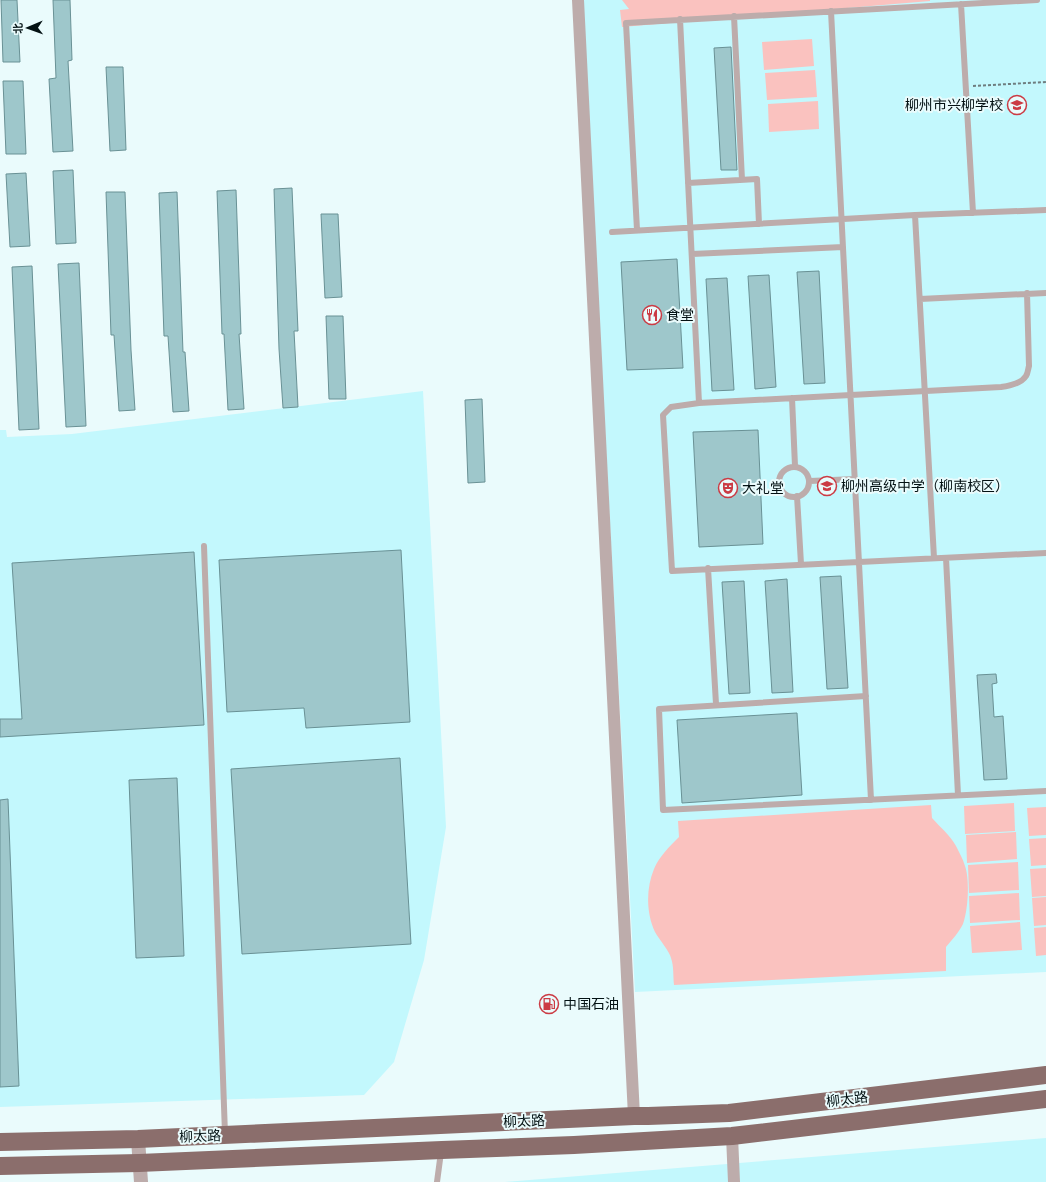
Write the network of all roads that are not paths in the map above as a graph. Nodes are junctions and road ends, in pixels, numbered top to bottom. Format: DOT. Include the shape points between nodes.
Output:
graph roads {
  1 [pos="578,0"];
  2 [pos="1037,0"];
  3 [pos="961,4"];
  4 [pos="831,11"];
  5 [pos="734,16"];
  6 [pos="680,19"];
  7 [pos="742,180"];
  8 [pos="688,183"];
  9 [pos="1046,210"];
  10 [pos="973,213"];
  11 [pos="916,215"];
  12 [pos="841,219"];
  13 [pos="759,224"];
  14 [pos="690,227"];
  15 [pos="637,230"];
  16 [pos="612,232"];
  17 [pos="843,247"];
  18 [pos="692,254"];
  19 [pos="1046,292"];
  20 [pos="1027,294"];
  21 [pos="920,299"];
  22 [pos="925,391"];
  23 [pos="851,395"];
  24 [pos="792,398"];
  25 [pos="699,403"];
  26 [pos="795,466"];
  27 [pos="855,479"];
  28 [pos="810,481"];
  29 [pos="797,496"];
  30 [pos="204,546"];
  31 [pos="1046,554"];
  32 [pos="934,558"];
  33 [pos="946,558"];
  34 [pos="859,562"];
  35 [pos="801,564"];
  36 [pos="708,568"];
  37 [pos="866,696"];
  38 [pos="716,704"];
  39 [pos="1046,791"];
  40 [pos="958,795"];
  41 [pos="871,800"];
  42 [pos="1046,1075"];
  43 [pos="1046,1099"];
  44 [pos="634,1116"];
  45 [pos="225,1135"];
  46 [pos="732,1136"];
  47 [pos="138,1138"];
  48 [pos="0,1142"];
  49 [pos="442,1150"];
  50 [pos="139,1163"];
  51 [pos="0,1166"];
  52 [pos="141,1182"];
  53 [pos="436,1182"];
  54 [pos="734,1182"];
  1 -- 44 [label="street"];
  2 -- 3 [label="lane"];
  3 -- 4 [label="lane"];
  3 -- 10 [label="lane"];
  4 -- 5 [label="lane"];
  4 -- 12 [label="lane"];
  5 -- 6 [label="lane"];
  5 -- 7 [label="lane"];
  6 -- 8 [label="lane"];
  6 -- 15 [label="lane" via="626,22"];
  7 -- 8 [label="lane"];
  7 -- 13 [label="lane" via="757,179"];
  8 -- 14 [label="lane"];
  9 -- 10 [label="lane"];
  10 -- 11 [label="lane"];
  11 -- 12 [label="lane"];
  11 -- 21 [label="lane"];
  12 -- 13 [label="lane"];
  12 -- 17 [label="lane"];
  13 -- 14 [label="lane"];
  14 -- 15 [label="lane"];
  14 -- 18 [label="lane"];
  15 -- 16 [label="lane"];
  17 -- 18 [label="lane"];
  17 -- 23 [label="lane"];
  18 -- 25 [label="lane"];
  19 -- 20 [label="lane"];
  20 -- 21 [label="lane"];
  20 -- 22 [label="lane" via="1030,355 1026,376 1020,382 1001,388"];
  21 -- 22 [label="lane"];
  22 -- 23 [label="lane"];
  22 -- 32 [label="lane"];
  23 -- 24 [label="lane"];
  23 -- 27 [label="lane"];
  24 -- 25 [label="lane"];
  24 -- 26 [label="lane"];
  25 -- 36 [label="lane" via="671,407 663,416 672,571"];
  26 -- 28 [label="lane" via="804,470"];
  26 -- 29 [label="lane" via="786,469 779,482 786,494"];
  27 -- 28 [label="lane"];
  27 -- 34 [label="lane"];
  28 -- 29 [label="lane" via="805,492"];
  29 -- 35 [label="lane"];
  30 -- 45 [label="lane"];
  31 -- 33 [label="lane"];
  32 -- 33 [label="lane"];
  32 -- 34 [label="lane"];
  33 -- 40 [label="lane"];
  34 -- 35 [label="lane"];
  34 -- 37 [label="lane"];
  35 -- 36 [label="lane"];
  36 -- 38 [label="lane"];
  37 -- 38 [label="lane"];
  37 -- 41 [label="lane"];
  38 -- 41 [label="lane" via="659,709 663,810"];
  39 -- 40 [label="lane"];
  40 -- 41 [label="lane"];
  42 -- 44 [label="main road, 柳太路" via="730,1113"];
  43 -- 46 [label="main road, 柳太路"];
  44 -- 45 [label="main road, 柳太路"];
  45 -- 47 [label="main road, 柳太路"];
  46 -- 49 [label="main road, 柳太路"];
  46 -- 54 [label="street"];
  47 -- 48 [label="main road, 柳太路"];
  47 -- 50 [label="street"];
  49 -- 50 [label="main road, 柳太路"];
  49 -- 53 [label="lane"];
  50 -- 51 [label="main road, 柳太路"];
  50 -- 52 [label="street"];
}
